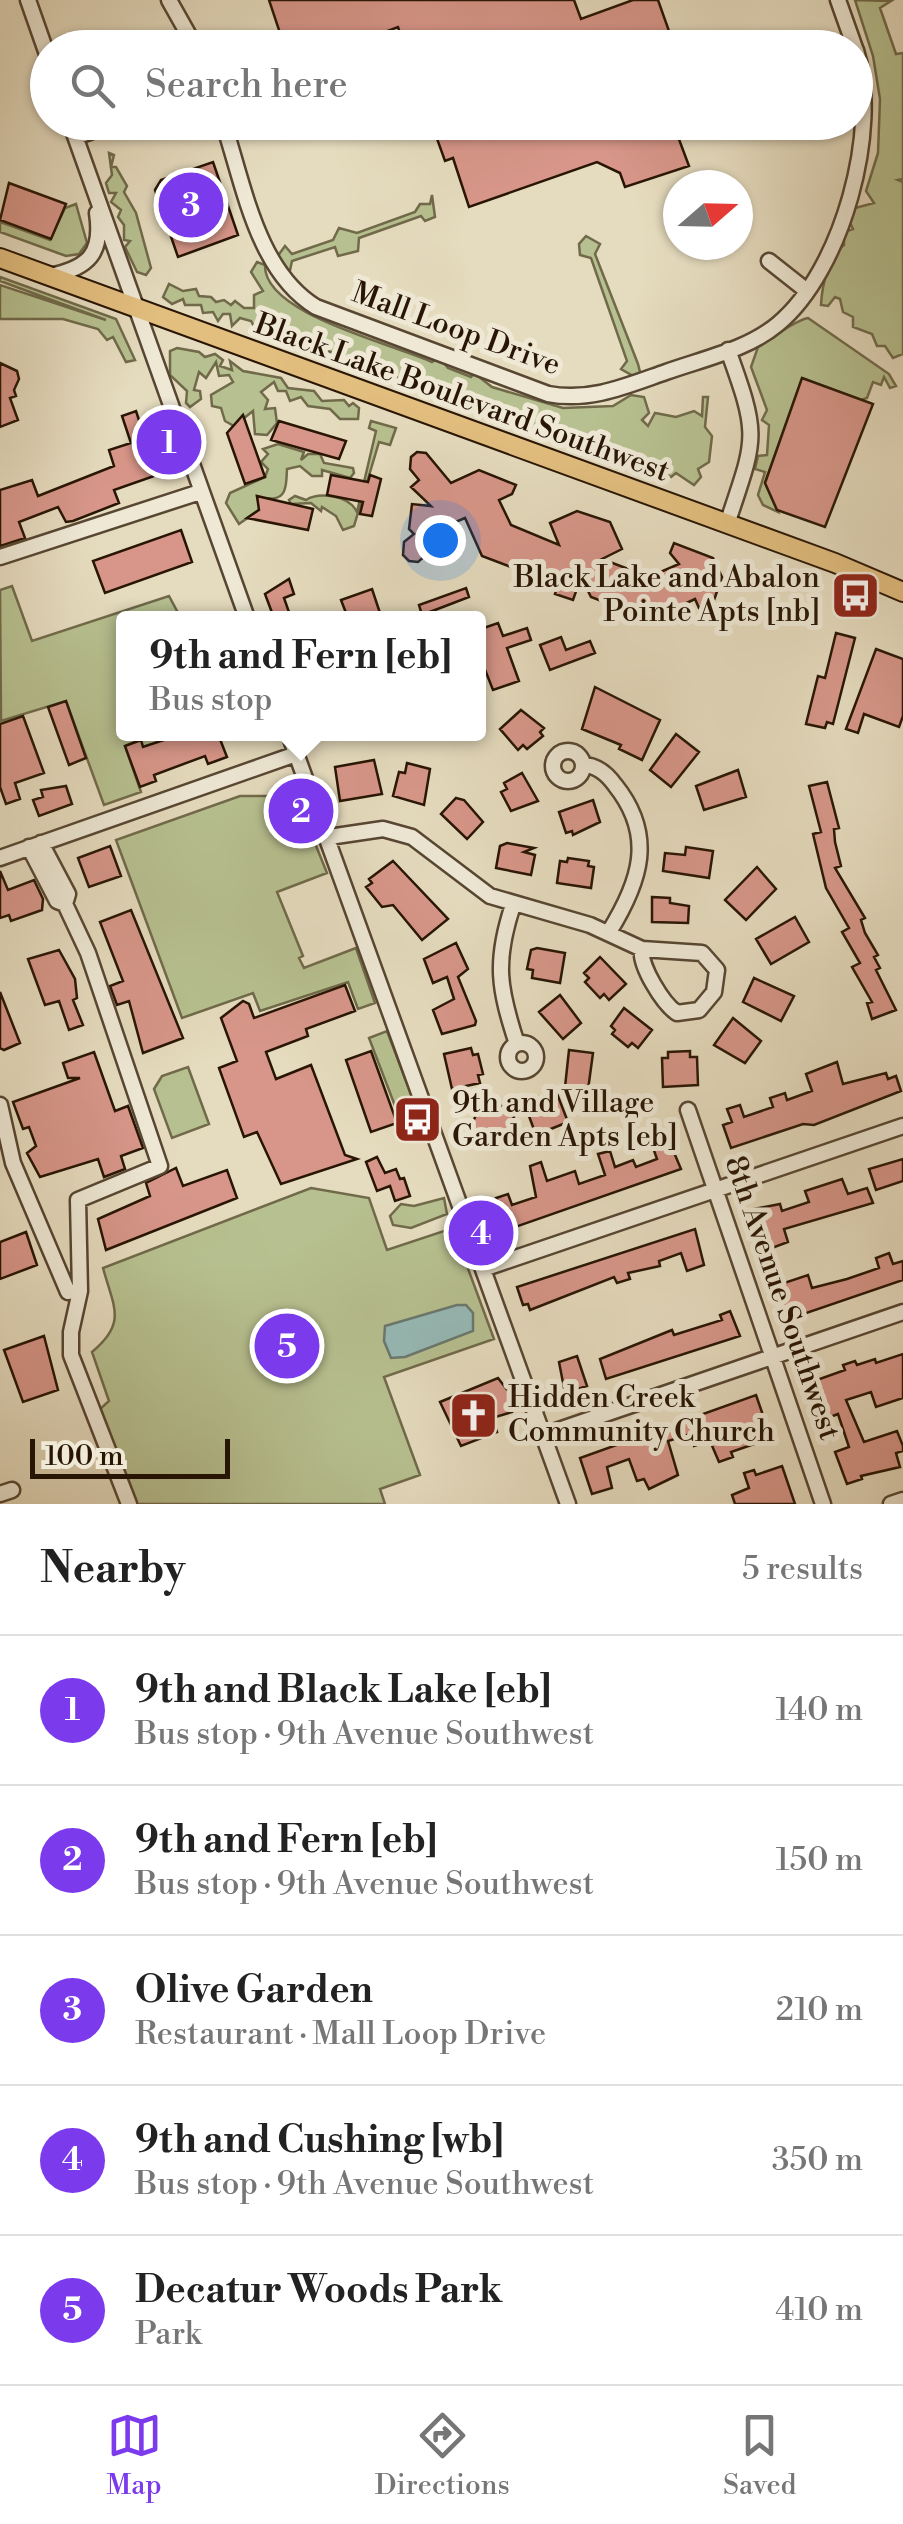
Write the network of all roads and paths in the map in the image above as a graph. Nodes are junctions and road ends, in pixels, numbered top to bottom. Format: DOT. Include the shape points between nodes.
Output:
graph roads {
  1 [pos="28,0"];
  2 [pos="169,0"];
  3 [pos="838,0"];
  4 [pos="39,30"];
  5 [pos="186,30"];
  6 [pos="848,30"];
  7 [pos="77,140"];
  8 [pos="228,140"];
  9 [pos="863,140"];
  10 [pos="92,182"];
  11 [pos="0,258"];
  12 [pos="769,261"];
  13 [pos="50,276"];
  14 [pos="807,291"];
  15 [pos="136,307"];
  16 [pos="728,350"];
  17 [pos="200,492"];
  18 [pos="727,524"];
  19 [pos="0,557"];
  20 [pos="903,592"];
  21 [pos="245,611"];
  22 [pos="291,741"];
  23 [pos="296,754"];
  24 [pos="583,764"];
  25 [pos="329,838"];
  26 [pos="35,845"];
  27 [pos="0,858"];
  28 [pos="512,905"];
  29 [pos="608,932"];
  30 [pos="642,949"];
  31 [pos="517,1044"];
  32 [pos="0,1105"];
  33 [pos="688,1110"];
  34 [pos="903,1126"];
  35 [pos="716,1189"];
  36 [pos="483,1269"];
  37 [pos="74,1291"];
  38 [pos="903,1312"];
  39 [pos="773,1356"];
  40 [pos="544,1435"];
  41 [pos="903,1500"];
  42 [pos="130,1504"];
  43 [pos="568,1504"];
  44 [pos="823,1504"];
  45 [pos="891,1504"];
  1 -- 4 [label="street"];
  2 -- 5 [label="street"];
  3 -- 6 [label="street, Mall Loop Drive"];
  7 -- 10 [label="street"];
  8 -- 16 [label="street, Mall Loop Drive" via="272,261 285,284 316,307 566,398 600,394"];
  9 -- 14 [label="street, Mall Loop Drive" via="838,224"];
  10 -- 13 [label="street" via="98,246 83,266"];
  10 -- 15 [label="street"];
  11 -- 13 [label="main road, Black Lake Boulevard Southwest"];
  12 -- 14 [label="street"];
  13 -- 15 [label="main road, Black Lake Boulevard Southwest"];
  14 -- 16 [label="street, Mall Loop Drive" via="768,331"];
  15 -- 17 [label="street"];
  15 -- 18 [label="main road, Black Lake Boulevard Southwest"];
  16 -- 18 [label="street" via="753,439"];
  17 -- 19 [label="street"];
  17 -- 21 [label="street"];
  18 -- 20 [label="main road, Black Lake Boulevard Southwest"];
  22 -- 23 [label="street"];
  23 -- 25 [label="street"];
  23 -- 26 [label="street"];
  24 -- 29 [label="street" via="610,778 632,808 640,834 636,886"];
  25 -- 28 [label="street" via="383,829 412,836 474,888"];
  25 -- 36 [label="street"];
  26 -- 27 [label="street"];
  26 -- 37 [label="street" via="88,953 160,1166 78,1200"];
  28 -- 29 [label="street"];
  28 -- 31 [label="street" via="498,980"];
  29 -- 30 [label="street"];
  30 -- 30 [label="street" via="702,953 717,970 714,992 699,1010 677,1013 661,996"];
  32 -- 37 [label="street" via="13,1163"];
  33 -- 35 [label="street, 8th Avenue Southwest"];
  34 -- 35 [label="street"];
  35 -- 36 [label="street"];
  35 -- 39 [label="street, 8th Avenue Southwest"];
  36 -- 40 [label="street"];
  37 -- 42 [label="street" via="72,1355"];
  38 -- 39 [label="street"];
  39 -- 40 [label="street"];
  39 -- 44 [label="street, 8th Avenue Southwest"];
  40 -- 43 [label="street"];
  41 -- 45 [label="street"];
}
